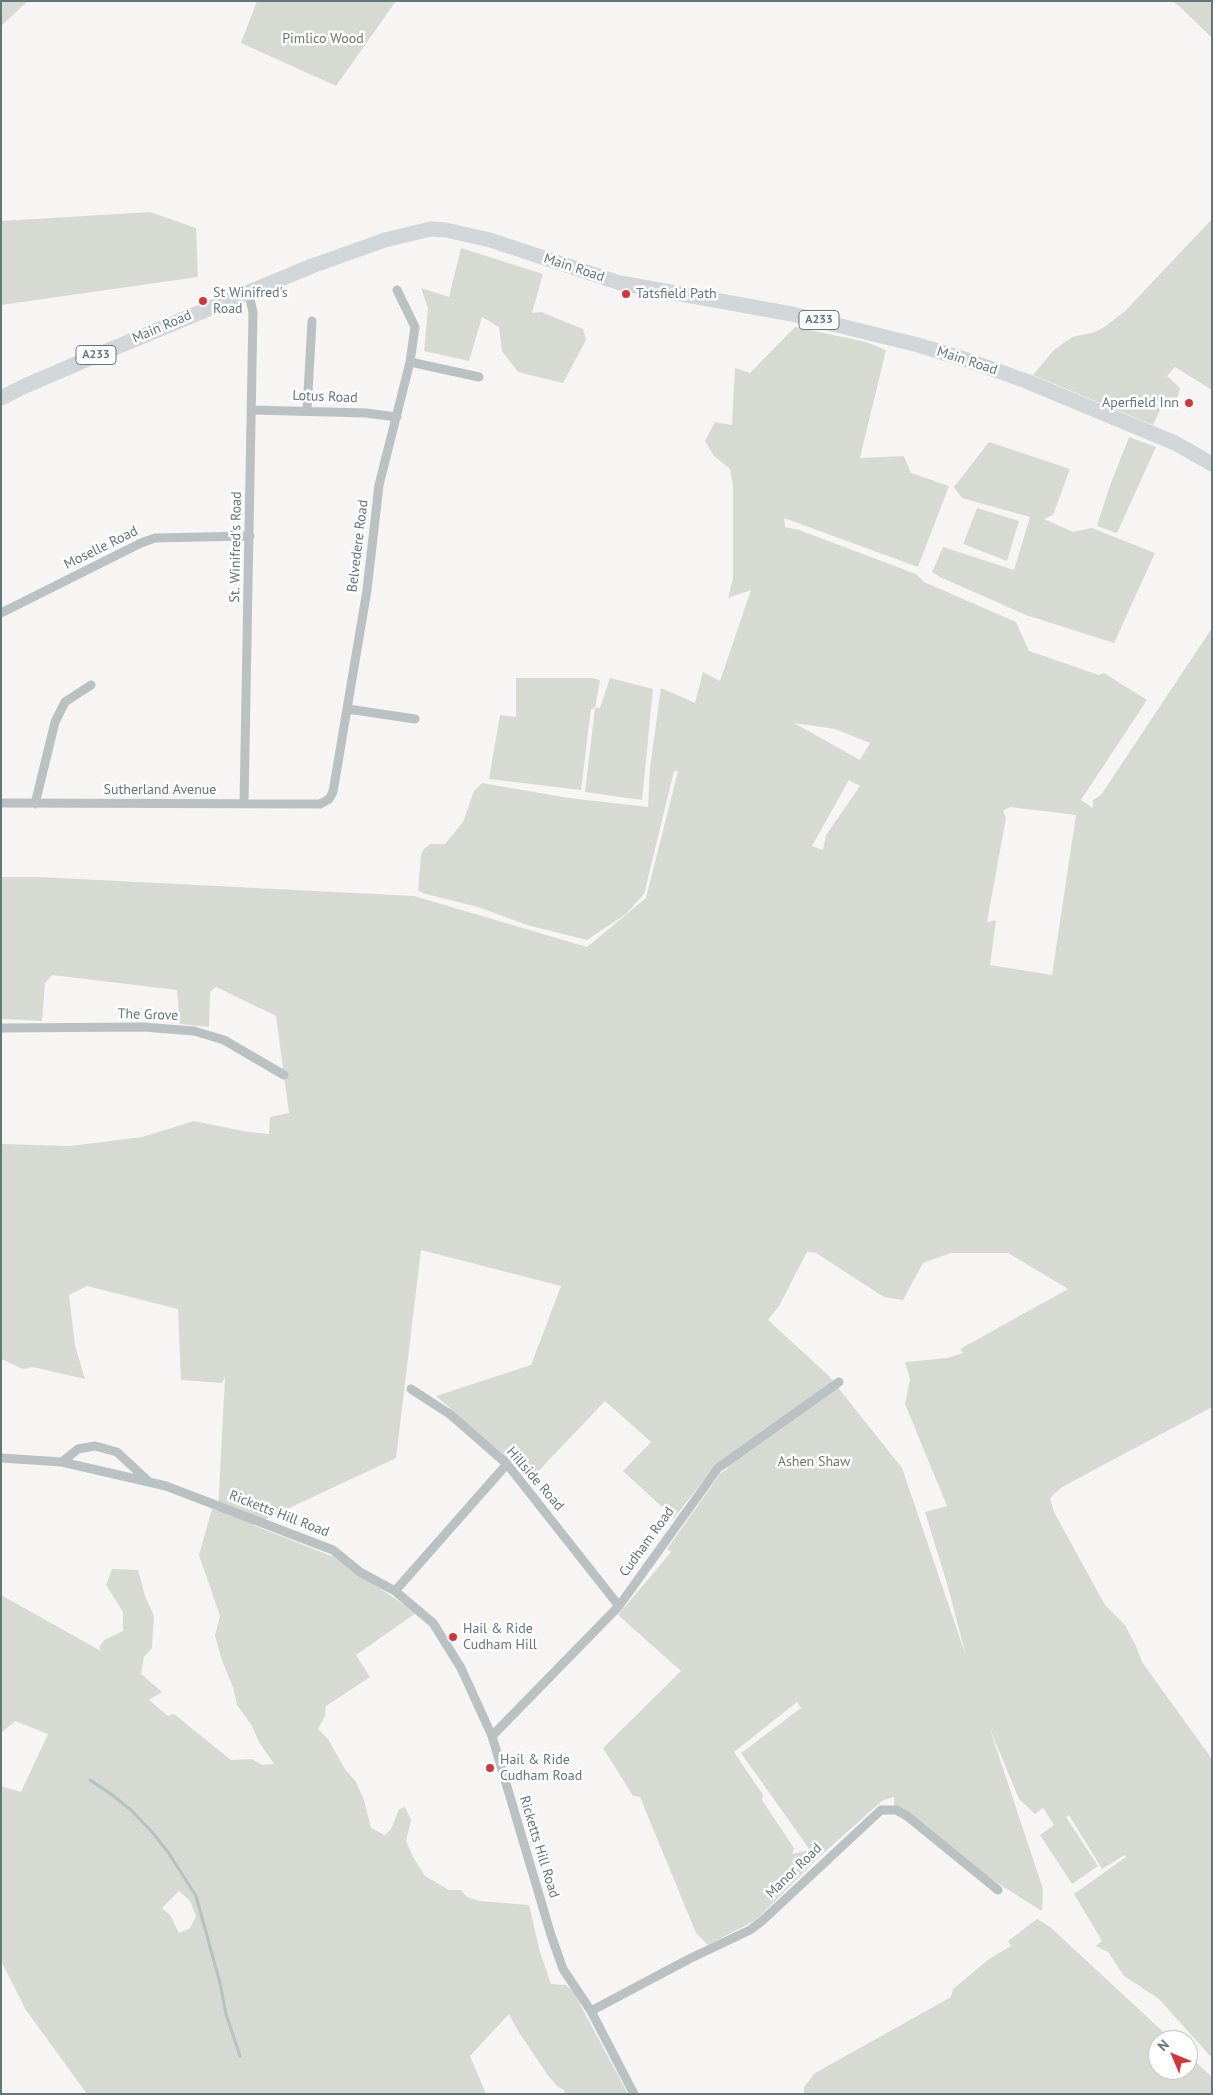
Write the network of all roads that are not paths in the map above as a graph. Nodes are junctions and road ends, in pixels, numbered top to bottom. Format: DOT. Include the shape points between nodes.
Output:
graph roads {
  1 [pos="397,290"];
  2 [pos="248,292"];
  3 [pos="312,322"];
  4 [pos="410,362"];
  5 [pos="479,377"];
  6 [pos="1,398"];
  7 [pos="252,410"];
  8 [pos="307,410"];
  9 [pos="397,417"];
  10 [pos="1212,464"];
  11 [pos="250,536"];
  12 [pos="1,613"];
  13 [pos="91,684"];
  14 [pos="348,709"];
  15 [pos="415,719"];
  16 [pos="1,803"];
  17 [pos="35,804"];
  18 [pos="244,804"];
  19 [pos="320,804"];
  20 [pos="1,1028"];
  21 [pos="284,1074"];
  22 [pos="839,1382"];
  23 [pos="411,1389"];
  24 [pos="1,1458"];
  25 [pos="62,1462"];
  26 [pos="507,1464"];
  27 [pos="148,1482"];
  28 [pos="395,1591"];
  29 [pos="619,1606"];
  30 [pos="492,1736"];
  31 [pos="998,1890"];
  32 [pos="592,2011"];
  33 [pos="634,2094"];
  1 -- 4 [label="street, Belvedere Road" via="415,327"];
  2 -- 6 [label="main road, Main Road / A233"];
  2 -- 7 [label="street, St. Winifred's Road" via="253,312"];
  2 -- 10 [label="main road, Main Road / A233" via="393,238 430,229 458,232 620,283 792,314 909,342 1026,381 1175,443"];
  3 -- 8 [label="street"];
  4 -- 5 [label="street"];
  4 -- 9 [label="street, Belvedere Road"];
  7 -- 8 [label="street, Lotus Road"];
  7 -- 11 [label="street, St. Winifred's Road"];
  8 -- 9 [label="street, Lotus Road" via="366,412"];
  9 -- 14 [label="street, Belvedere Road" via="379,485 367,590"];
  11 -- 12 [label="street, Moselle Road" via="156,538"];
  11 -- 18 [label="street, St. Winifred's Road"];
  13 -- 17 [label="street" via="65,702 55,722"];
  14 -- 15 [label="street"];
  14 -- 19 [label="street, Belvedere Road" via="333,792"];
  16 -- 17 [label="street, Sutherland Avenue"];
  17 -- 18 [label="street, Sutherland Avenue"];
  18 -- 19 [label="street, Sutherland Avenue"];
  20 -- 21 [label="street, The Grove" via="143,1027 194,1031 224,1040"];
  22 -- 29 [label="street, Cudham Road" via="718,1468"];
  23 -- 26 [label="street, Hillside Road" via="450,1415"];
  24 -- 25 [label="street, Ricketts Hill Road"];
  25 -- 27 [label="street, Ricketts Hill Road"];
  25 -- 27 [label="street" via="78,1449 95,1446 117,1452"];
  26 -- 28 [label="street"];
  26 -- 29 [label="street, Hillside Road"];
  27 -- 28 [label="street, Ricketts Hill Road" via="175,1489 333,1550 360,1572"];
  28 -- 30 [label="street, Ricketts Hill Road" via="433,1623 462,1668"];
  29 -- 30 [label="street, Cudham Road"];
  30 -- 32 [label="street, Ricketts Hill Road" via="550,1935 561,1963"];
  31 -- 32 [label="street, Manor Road" via="907,1816 896,1810 881,1810 750,1930"];
  32 -- 33 [label="street, Ricketts Hill Road"];
}
